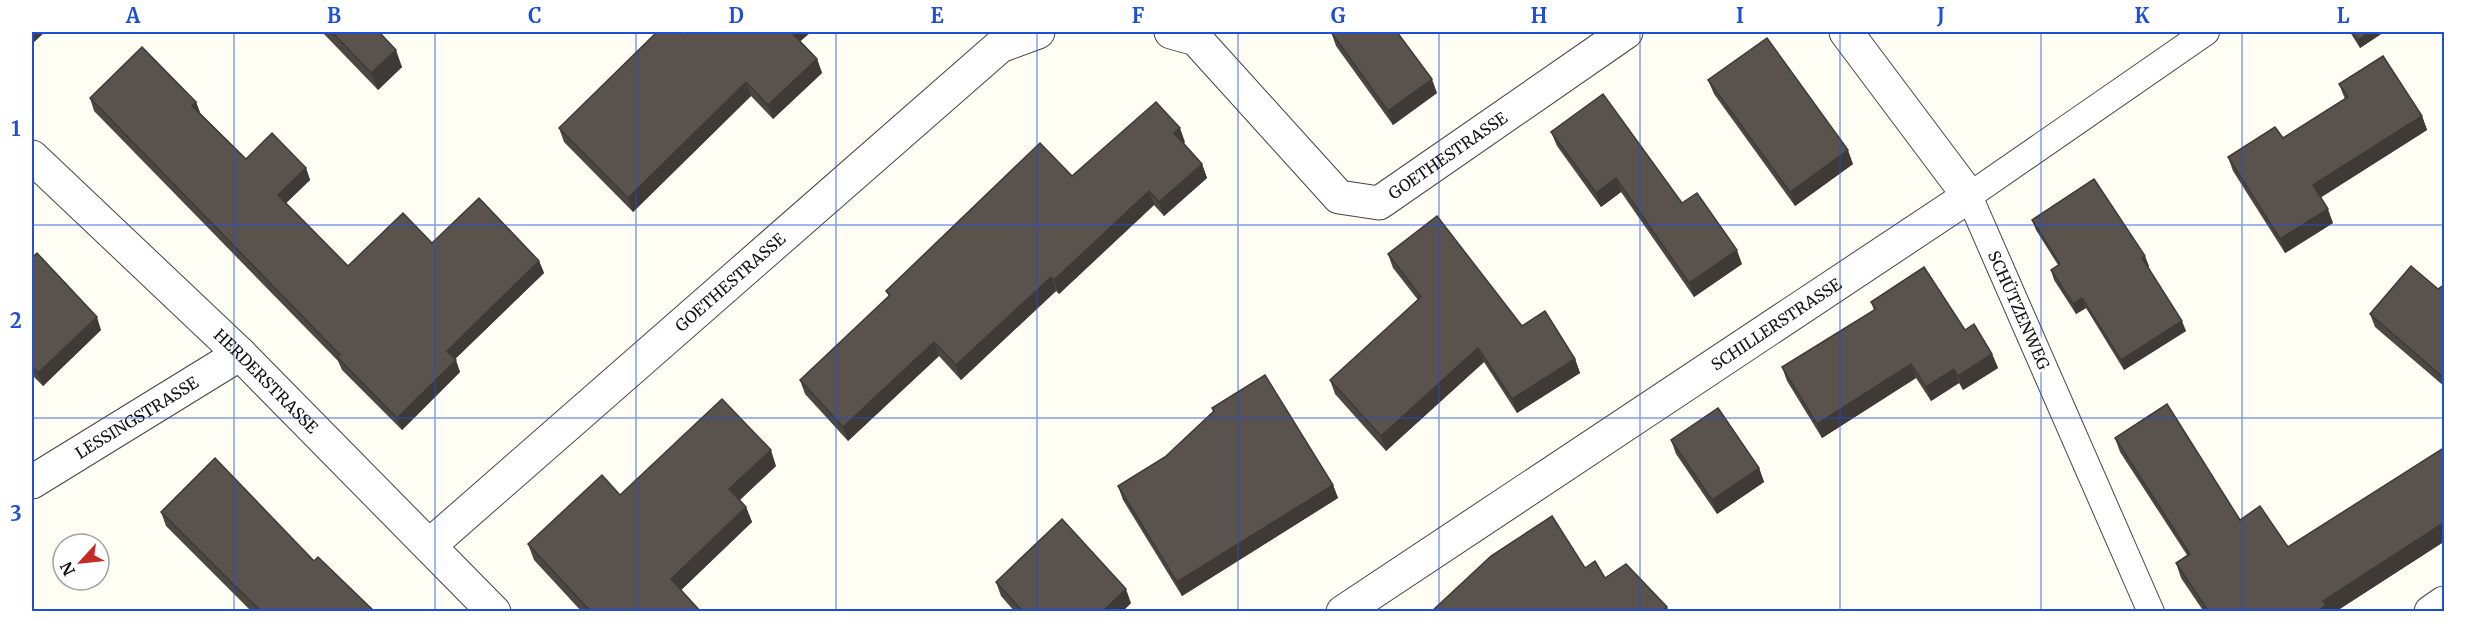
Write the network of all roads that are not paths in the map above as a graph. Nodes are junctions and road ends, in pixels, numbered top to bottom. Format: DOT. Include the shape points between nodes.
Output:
graph roads {
  1 [pos="1038,32"];
  2 [pos="1171,32"];
  3 [pos="1626,32"];
  4 [pos="1846,32"];
  5 [pos="2206,32"];
  6 [pos="32,157"];
  7 [pos="1968,196"];
  8 [pos="240,354"];
  9 [pos="32,482"];
  10 [pos="430,545"];
  11 [pos="2445,603"];
  12 [pos="494,612"];
  13 [pos="1343,612"];
  14 [pos="2151,612"];
  15 [pos="2431,612"];
  1 -- 10 [label="street, GOETHESTRASSE" via="1000,46"];
  2 -- 3 [label="street, GOETHESTRASSE" via="1196,39 1339,197 1379,203"];
  4 -- 7 [label="street, SCHÜTZENWEG"];
  5 -- 7 [label="lane, SCHILLERSTRASSE"];
  6 -- 8 [label="street, HERDERSTRASSE"];
  7 -- 13 [label="street, SCHILLERSTRASSE"];
  7 -- 14 [label="lane, SCHÜTZENWEG"];
  8 -- 9 [label="street, LESSINGSTRASSE"];
  8 -- 10 [label="street, HERDERSTRASSE"];
  10 -- 12 [label="street, HERDERSTRASSE"];
  11 -- 15 [label="street"];
}
